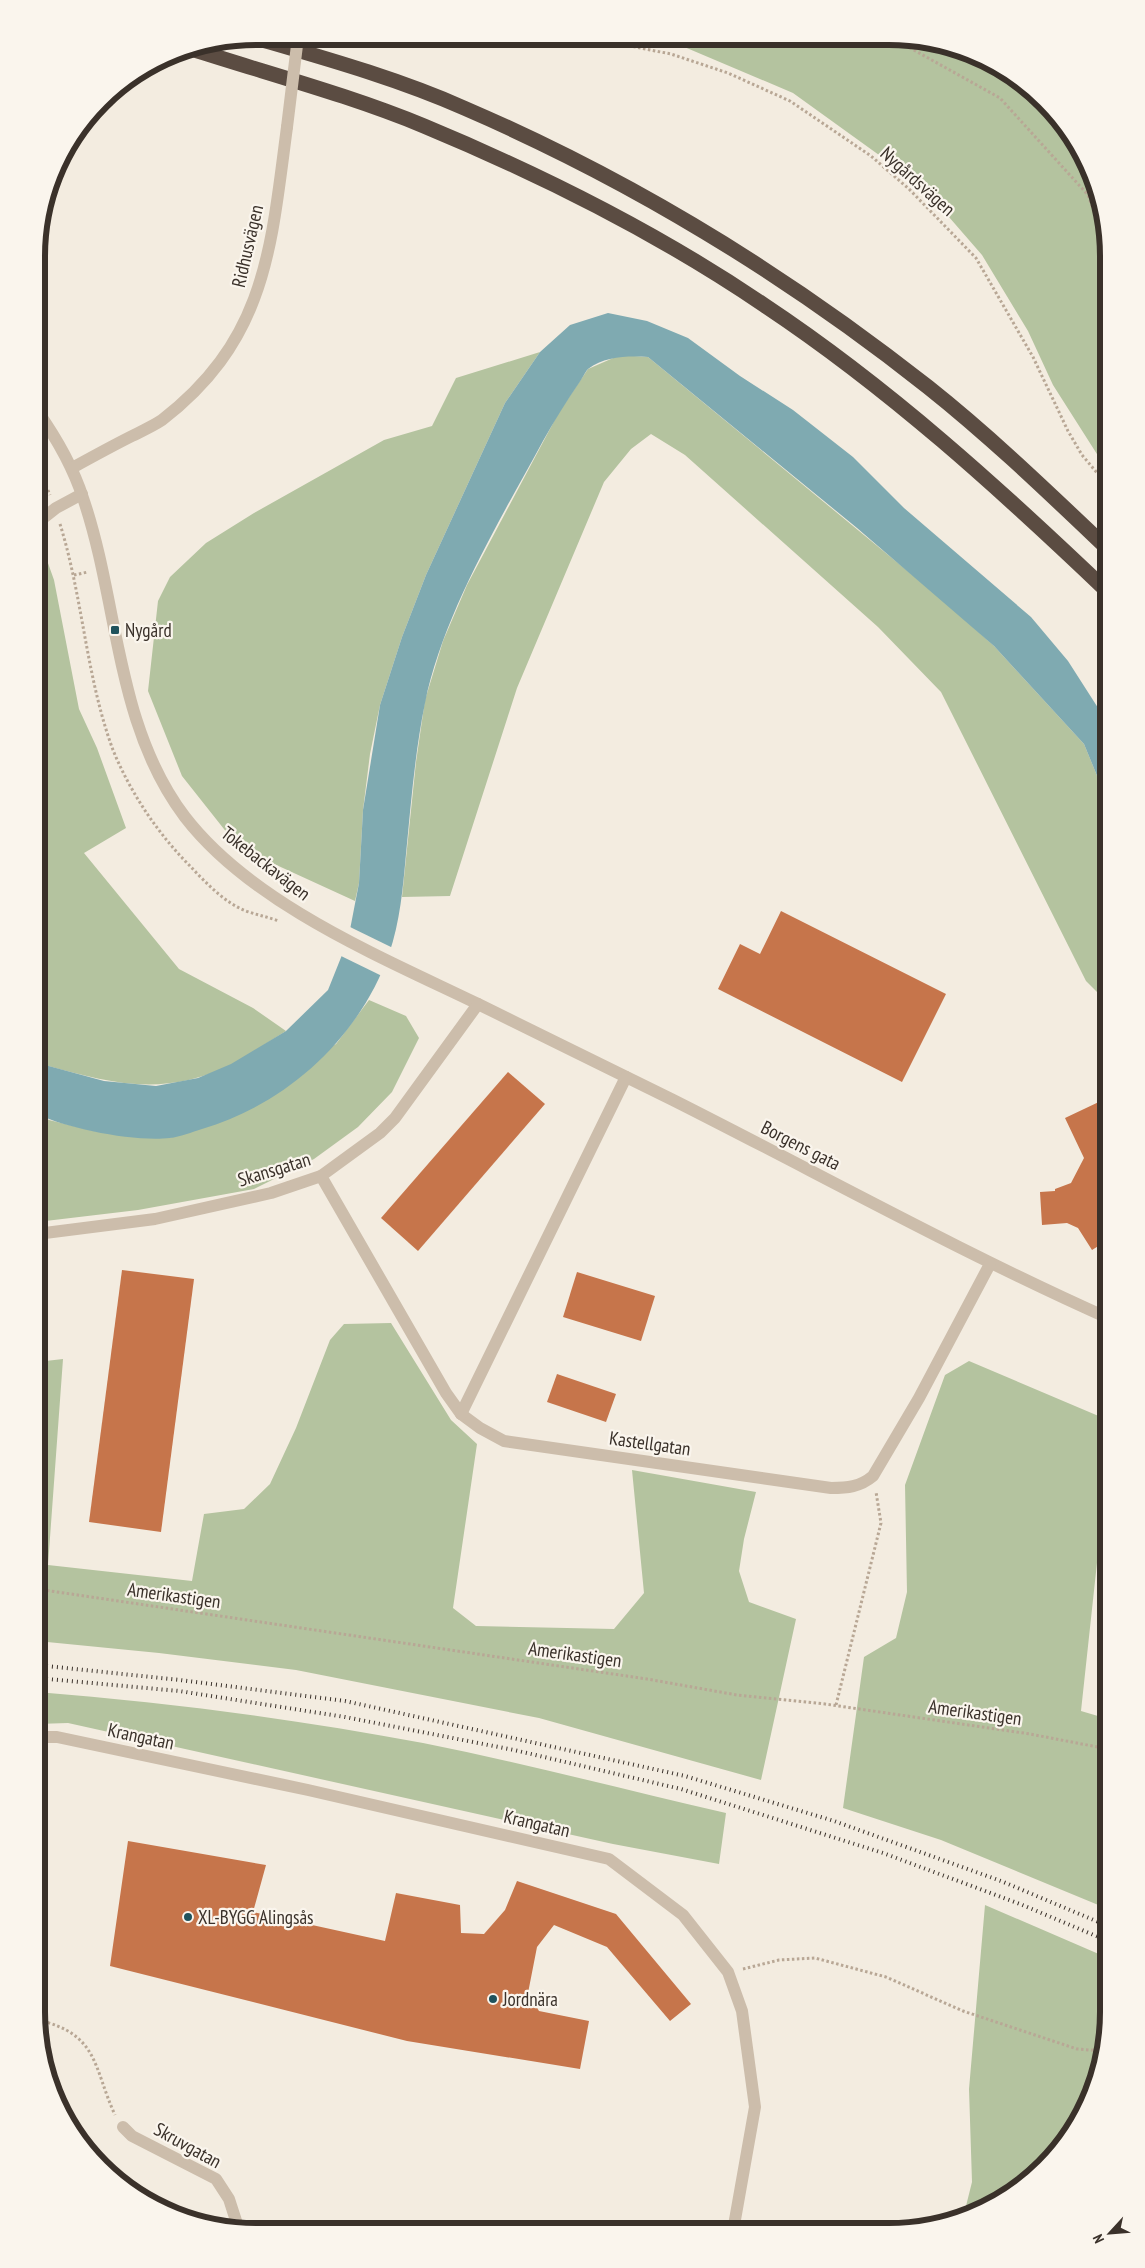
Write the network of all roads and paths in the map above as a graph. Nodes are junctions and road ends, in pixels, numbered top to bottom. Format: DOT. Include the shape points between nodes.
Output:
graph roads {
  1 [pos="279,45"];
  2 [pos="297,45"];
  3 [pos="625,45"];
  4 [pos="907,46"];
  5 [pos="201,52"];
  6 [pos="1097,218"];
  7 [pos="45,422"];
  8 [pos="72,468"];
  9 [pos="1100,476"];
  10 [pos="45,483"];
  11 [pos="82,494"];
  12 [pos="56,508"];
  13 [pos="45,517"];
  14 [pos="1100,542"];
  15 [pos="1100,585"];
  16 [pos="478,1004"];
  17 [pos="626,1077"];
  18 [pos="321,1176"];
  19 [pos="45,1233"];
  20 [pos="990,1264"];
  21 [pos="1100,1314"];
  22 [pos="461,1414"];
  23 [pos="873,1476"];
  24 [pos="45,1590"];
  25 [pos="836,1705"];
  26 [pos="45,1737"];
  27 [pos="1100,1747"];
  28 [pos="728,1972"];
  29 [pos="45,2022"];
  30 [pos="1096,2050"];
  31 [pos="123,2127"];
  32 [pos="236,2222"];
  33 [pos="734,2223"];
  1 -- 14 [label="highway" via="385,77 462,107 599,172 673,212 850,327 993,442"];
  2 -- 8 [label="street, Ridhusvägen, bridge" via="272,241 262,282 248,315 222,359 192,394 160,421"];
  3 -- 9 [label="path, Nygårdsvägen" via="671,54 728,73 790,101 871,156 910,189 976,258 1033,357 1068,432"];
  4 -- 6 [label="path" via="1000,98 1088,195"];
  5 -- 15 [label="highway" via="421,125 587,201 677,250 763,304 901,405 969,463"];
  7 -- 8 [label="street, Tokebackavägen"];
  8 -- 11 [label="street, Tokebackavägen"];
  10 -- 12 [label="path"];
  11 -- 12 [label="street"];
  11 -- 16 [label="street, Tokebackavägen" via="99,555 126,690 158,775 184,816 217,854 265,892 306,918"];
  12 -- 13 [label="street"];
  16 -- 17 [label="street, Borgens gata"];
  16 -- 18 [label="street, Skansgatan" via="395,1118 380,1133"];
  17 -- 20 [label="street, Borgens gata"];
  17 -- 22 [label="street"];
  18 -- 19 [label="street, Skansgatan" via="271,1194 154,1219"];
  18 -- 22 [label="street, Kastellgatan" via="429,1366"];
  20 -- 21 [label="street, Borgens gata"];
  20 -- 23 [label="street" via="919,1398"];
  22 -- 23 [label="street, Kastellgatan" via="504,1441 831,1488 849,1488 865,1483"];
  23 -- 25 [label="path" via="881,1523"];
  24 -- 25 [label="path, Amerikastigen" via="737,1695"];
  25 -- 27 [label="path, Amerikastigen"];
  26 -- 28 [label="street, Krangatan" via="308,1790 609,1859 683,1915"];
  28 -- 30 [label="path" via="779,1960 815,1958 886,1977 963,2011 1077,2048"];
  28 -- 33 [label="street, Krangatan" via="742,2011 755,2107"];
  29 -- 31 [label="path" via="71,2032 87,2045 109,2103"];
  31 -- 32 [label="street, Skruvgatan" via="140,2140 216,2179 229,2199"];
}
